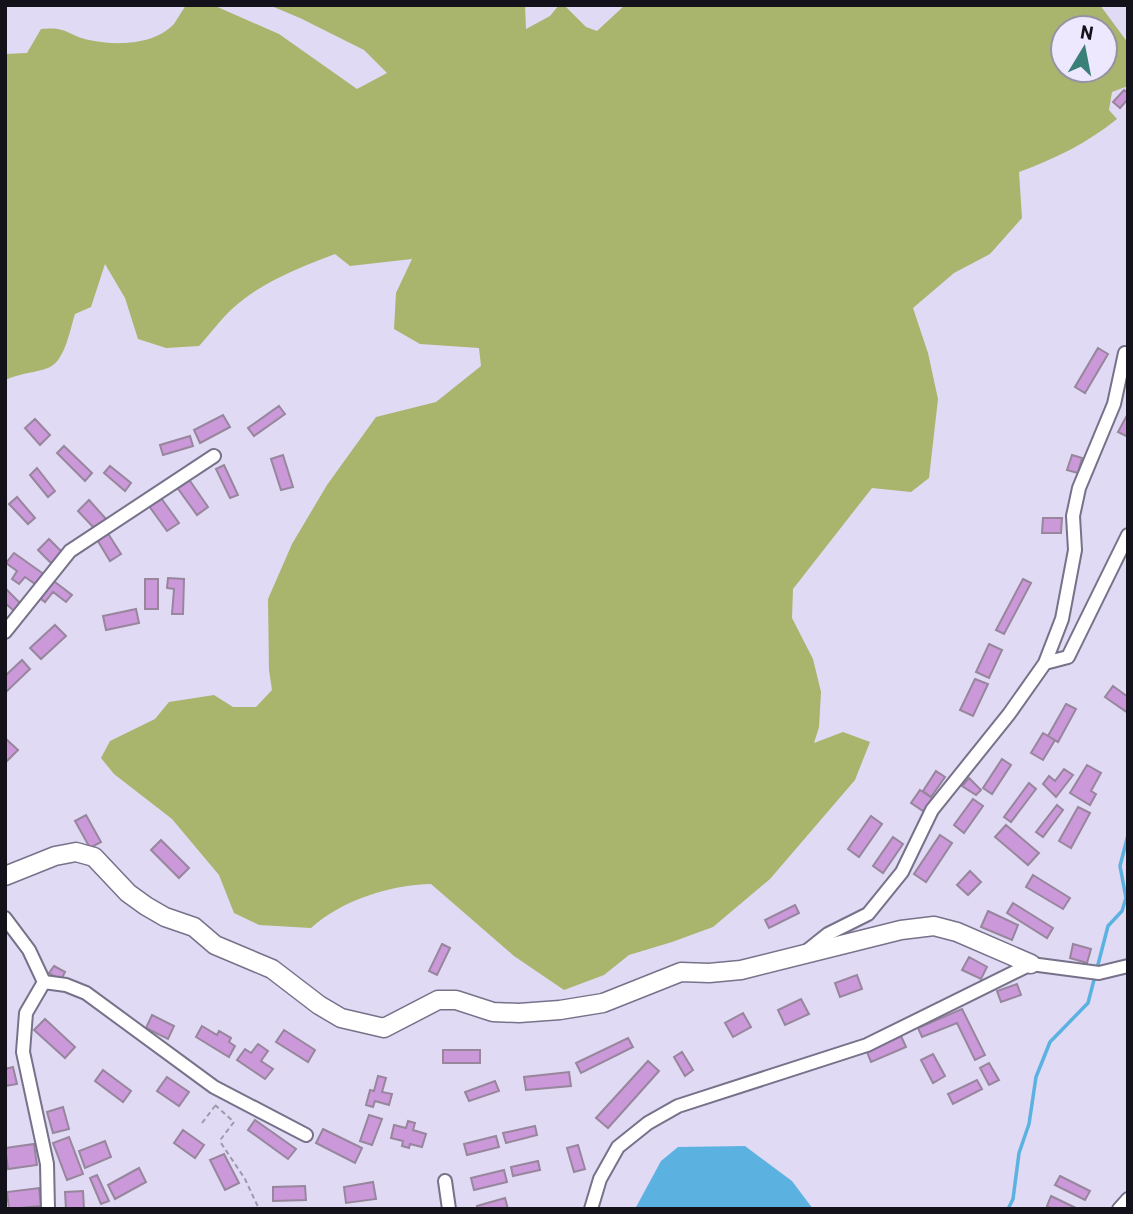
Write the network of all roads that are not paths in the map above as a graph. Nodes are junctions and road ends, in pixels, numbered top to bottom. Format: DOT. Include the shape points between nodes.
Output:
graph roads {
  1 [pos="1125,353"];
  2 [pos="214,456"];
  3 [pos="1128,535"];
  4 [pos="5,632"];
  5 [pos="1045,663"];
  6 [pos="5,876"];
  7 [pos="5,918"];
  8 [pos="805,953"];
  9 [pos="1031,964"];
  10 [pos="1128,965"];
  11 [pos="44,982"];
  12 [pos="306,1135"];
  13 [pos="445,1181"];
  14 [pos="1128,1199"];
  15 [pos="48,1209"];
  16 [pos="449,1209"];
  17 [pos="591,1209"];
  18 [pos="1119,1209"];
  1 -- 5 [label="street" via="1114,404 1079,488 1073,516 1075,550 1062,619"];
  2 -- 4 [label="street" via="70,551"];
  3 -- 5 [label="street" via="1068,657"];
  5 -- 8 [label="street" via="932,810 902,872 868,914 828,933"];
  6 -- 8 [label="street" via="66,854 94,857 146,906 182,921 215,945 272,970 341,1018 384,1028 438,1000 456,1000 493,1012 560,1010 603,1003 681,972 741,970"];
  7 -- 11 [label="street" via="29,950"];
  8 -- 9 [label="street" via="934,926"];
  9 -- 10 [label="street" via="1099,973"];
  9 -- 17 [label="street" via="867,1045 678,1106 618,1147 600,1178"];
  11 -- 12 [label="street" via="86,993 222,1093"];
  11 -- 15 [label="street" via="26,1013 23,1052 47,1164"];
  13 -- 16 [label="street"];
  14 -- 18 [label="street"];
}
